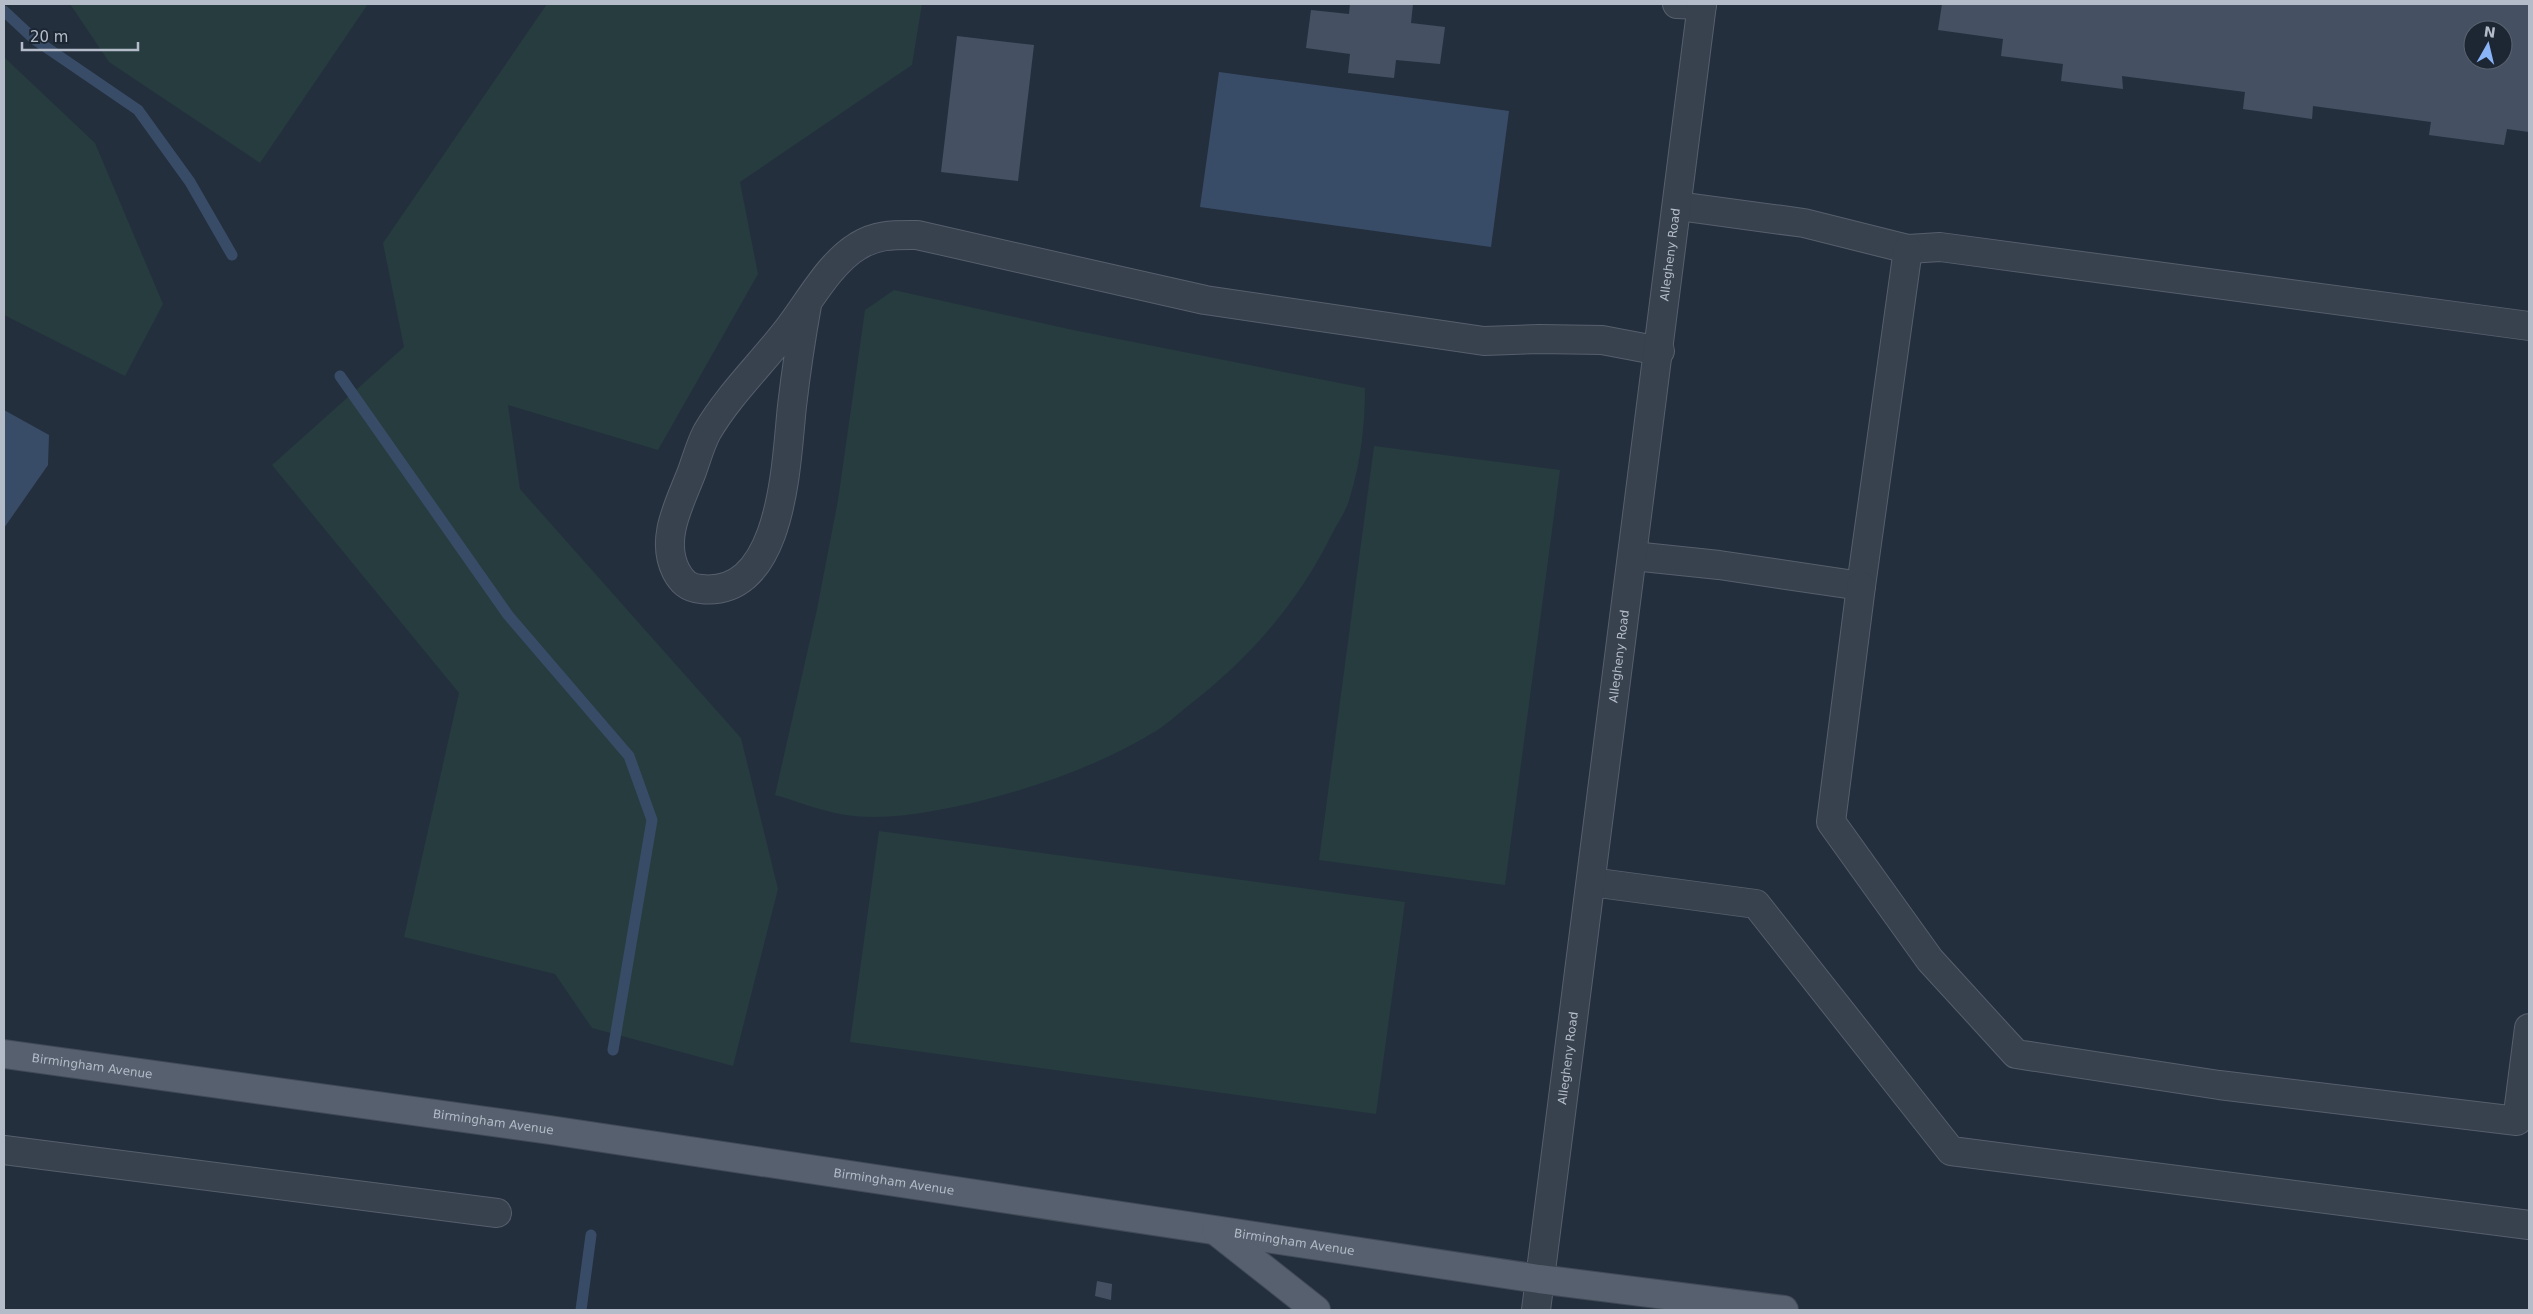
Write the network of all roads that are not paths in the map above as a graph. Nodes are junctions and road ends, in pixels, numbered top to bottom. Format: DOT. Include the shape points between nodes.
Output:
graph roads {
  1 [pos="1694,4"];
  2 [pos="1678,206"];
  3 [pos="1908,249"];
  4 [pos="807,305"];
  5 [pos="2529,326"];
  6 [pos="1660,351"];
  7 [pos="1633,556"];
  8 [pos="1861,586"];
  9 [pos="1591,882"];
  10 [pos="2529,1028"];
  11 [pos="4,1054"];
  12 [pos="4,1150"];
  13 [pos="497,1213"];
  14 [pos="2529,1225"];
  15 [pos="1215,1230"];
  16 [pos="1539,1279"];
  17 [pos="1316,1310"];
  18 [pos="1536,1310"];
  19 [pos="1784,1310"];
  1 -- 2 [label="street, Allegheny Road"];
  2 -- 3 [label="street" via="1804,222"];
  2 -- 6 [label="street, Allegheny Road"];
  3 -- 5 [label="street" via="1940,248"];
  3 -- 8 [label="street"];
  4 -- 4 [label="street" via="754,367 707,433 673,518 669,552 682,582 692,588 716,589 743,577 752,570 770,538 781,506 799,345"];
  4 -- 6 [label="street" via="833,267 857,246 884,235 917,235 1205,300 1484,340 1602,340"];
  6 -- 7 [label="street, Allegheny Road"];
  7 -- 8 [label="street"];
  7 -- 9 [label="street, Allegheny Road"];
  8 -- 10 [label="street" via="1831,822 1930,960 2016,1054 2219,1085 2517,1121"];
  9 -- 14 [label="street" via="1756,904 1951,1151"];
  9 -- 16 [label="street, Allegheny Road"];
  11 -- 15 [label="main road, Birmingham Avenue" via="550,1130"];
  12 -- 13 [label="street"];
  15 -- 16 [label="main road, Birmingham Avenue"];
  15 -- 17 [label="main road"];
  16 -- 18 [label="street, Allegheny Road"];
  16 -- 19 [label="main road, Birmingham Avenue"];
}
